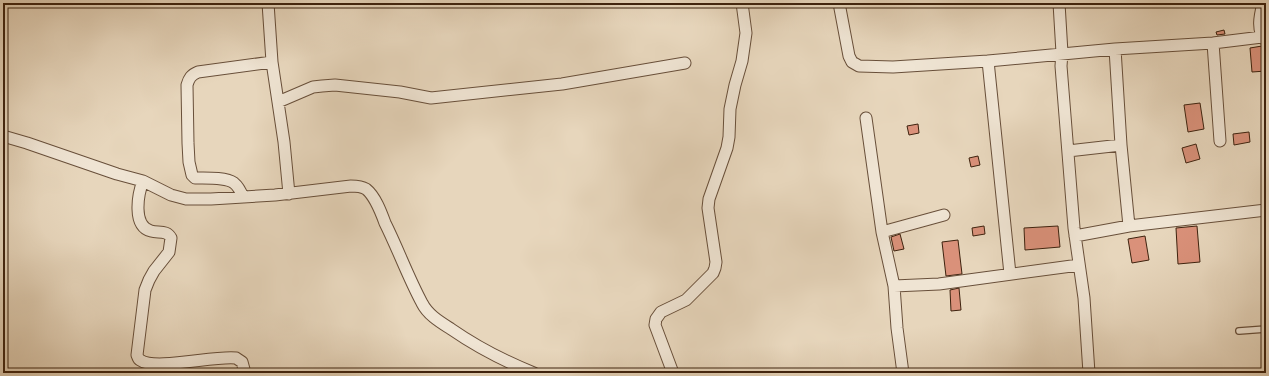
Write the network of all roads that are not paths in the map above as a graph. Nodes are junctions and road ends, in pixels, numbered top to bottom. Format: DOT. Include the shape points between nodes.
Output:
graph roads {
  1 [pos="268,3"];
  2 [pos="742,3"];
  3 [pos="839,3"];
  4 [pos="1059,3"];
  5 [pos="1263,3"];
  6 [pos="1264,39"];
  7 [pos="1213,44"];
  8 [pos="1115,49"];
  9 [pos="1062,53"];
  10 [pos="988,61"];
  11 [pos="272,62"];
  12 [pos="685,63"];
  13 [pos="278,102"];
  14 [pos="866,118"];
  15 [pos="3,136"];
  16 [pos="1220,141"];
  17 [pos="1121,145"];
  18 [pos="1068,151"];
  19 [pos="143,181"];
  20 [pos="290,194"];
  21 [pos="243,197"];
  22 [pos="1266,210"];
  23 [pos="944,215"];
  24 [pos="1129,226"];
  25 [pos="882,232"];
  26 [pos="1076,236"];
  27 [pos="1079,265"];
  28 [pos="1010,274"];
  29 [pos="894,286"];
  30 [pos="1266,328"];
  31 [pos="1240,331"];
  32 [pos="513,369"];
  33 [pos="245,373"];
  34 [pos="534,373"];
  35 [pos="673,373"];
  36 [pos="903,373"];
  37 [pos="1089,373"];
  1 -- 11 [label="street"];
  2 -- 35 [label="street" via="746,34 730,109 730,137 708,208 715,268 686,300 661,312 656,319 655,325"];
  3 -- 10 [label="street" via="849,56 852,62 859,66 893,67"];
  4 -- 9 [label="street"];
  5 -- 6 [label="street" via="1259,24"];
  6 -- 7 [label="street"];
  7 -- 8 [label="street"];
  7 -- 16 [label="street"];
  8 -- 9 [label="street"];
  8 -- 17 [label="street"];
  9 -- 10 [label="street"];
  9 -- 18 [label="street"];
  10 -- 28 [label="street"];
  11 -- 13 [label="street"];
  11 -- 21 [label="street" via="198,72 188,79 188,143 192,175 195,178 230,181"];
  12 -- 13 [label="street" via="562,84 431,98 400,92 322,86 313,87"];
  13 -- 20 [label="street"];
  14 -- 25 [label="street"];
  15 -- 19 [label="street"];
  17 -- 18 [label="street"];
  17 -- 24 [label="street"];
  18 -- 26 [label="street"];
  19 -- 21 [label="street" via="171,195 186,199"];
  19 -- 33 [label="street" via="138,196 139,216 150,231 166,233 171,238 169,252 148,280 145,290 138,357 141,361 155,364 236,358 242,362"];
  20 -- 21 [label="street"];
  20 -- 32 [label="street" via="351,186 365,188 382,216 424,308 464,338"];
  22 -- 24 [label="street"];
  23 -- 25 [label="street"];
  24 -- 26 [label="street"];
  25 -- 29 [label="street"];
  26 -- 27 [label="street"];
  27 -- 28 [label="street"];
  27 -- 37 [label="street"];
  28 -- 29 [label="street" via="939,284"];
  29 -- 36 [label="street"];
  30 -- 31 [label="lane"];
  32 -- 34 [label="street"];
}
